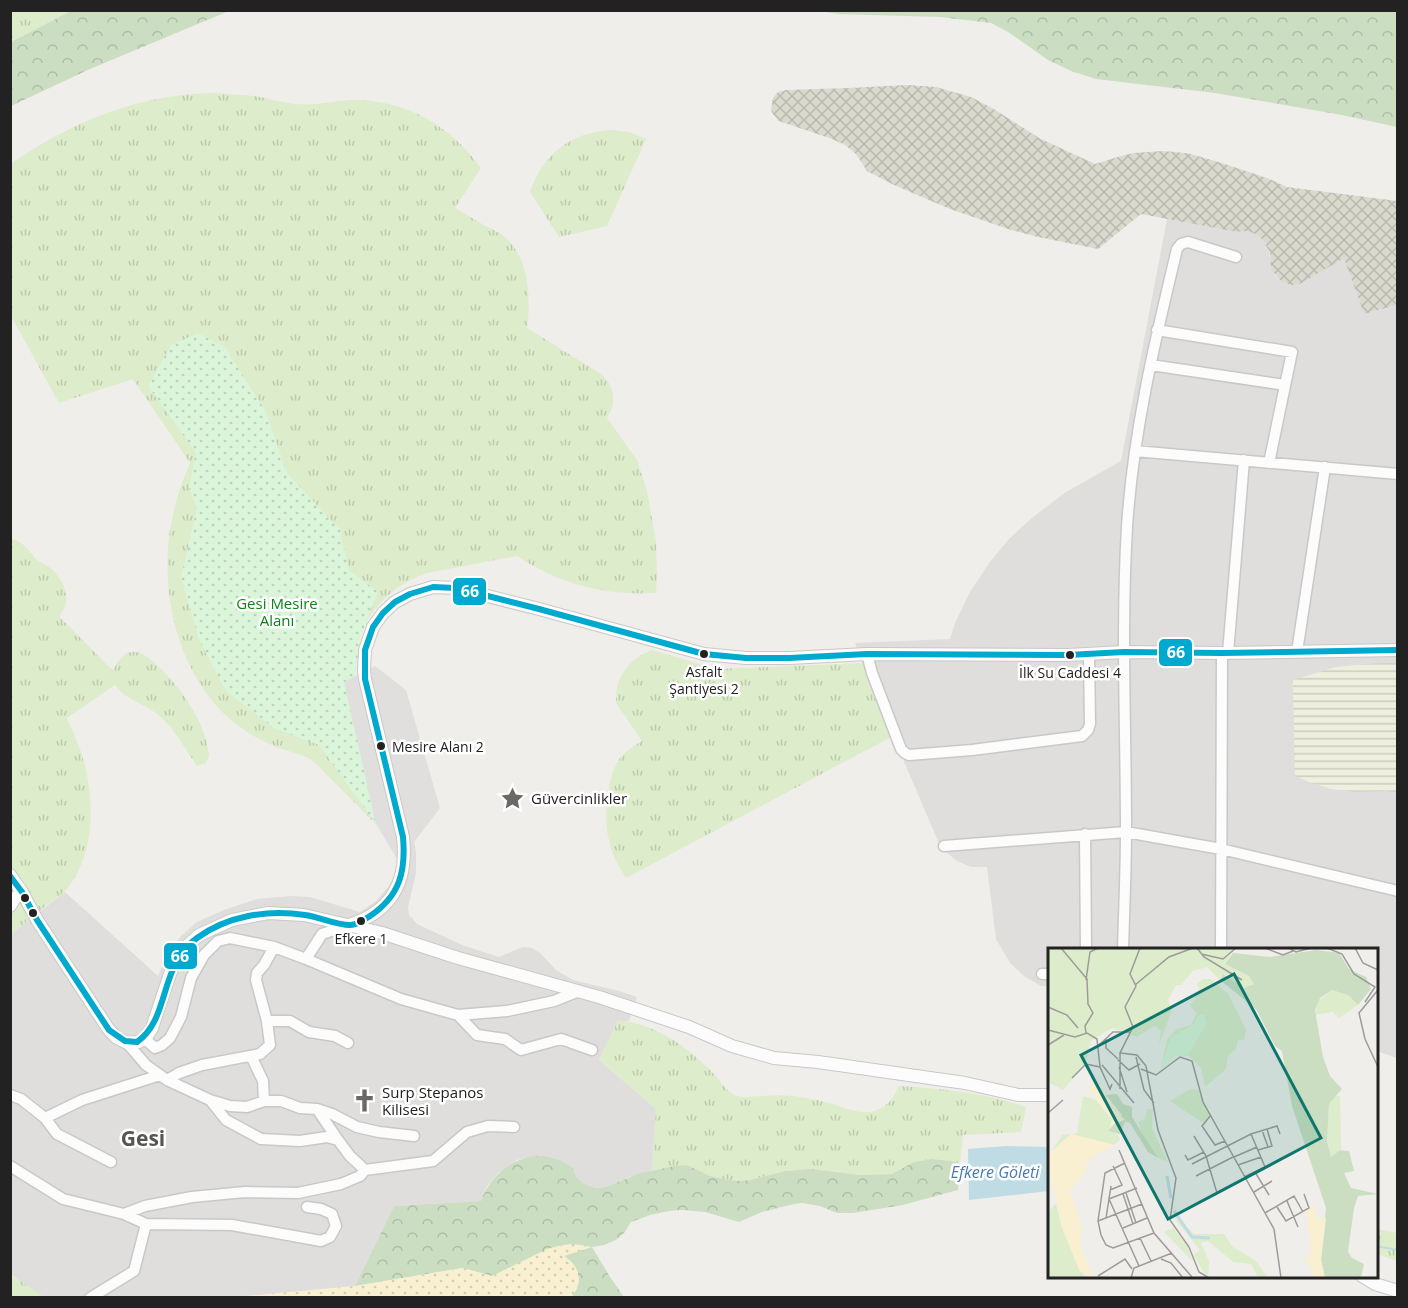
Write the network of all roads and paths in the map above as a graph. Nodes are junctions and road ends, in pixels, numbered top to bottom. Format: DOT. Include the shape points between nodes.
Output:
graph roads {
  1 [pos="1236,257"];
  2 [pos="1157,330"];
  3 [pos="1151,364"];
  4 [pos="1285,385"];
  5 [pos="1135,451"];
  6 [pos="1244,460"];
  7 [pos="1269,462"];
  8 [pos="1325,467"];
  9 [pos="1398,474"];
  10 [pos="1398,651"];
  11 [pos="1124,652"];
  12 [pos="1297,652"];
  13 [pos="1225,653"];
  14 [pos="867,654"];
  15 [pos="1089,654"];
  16 [pos="1126,832"];
  17 [pos="1085,834"];
  18 [pos="944,846"];
  19 [pos="1221,849"];
  20 [pos="10,875"];
  21 [pos="1398,891"];
  22 [pos="22,892"];
  23 [pos="10,906"];
  24 [pos="349,925"];
  25 [pos="274,947"];
  26 [pos="1086,948"];
  27 [pos="1123,948"];
  28 [pos="1221,948"];
  29 [pos="306,959"];
  30 [pos="579,991"];
  31 [pos="458,1015"];
  32 [pos="267,1021"];
  33 [pos="145,1039"];
  34 [pos="127,1043"];
  35 [pos="348,1043"];
  36 [pos="591,1050"];
  37 [pos="251,1056"];
  38 [pos="163,1078"];
  39 [pos="10,1095"];
  40 [pos="1048,1095"];
  41 [pos="210,1100"];
  42 [pos="264,1101"];
  43 [pos="317,1109"];
  44 [pos="45,1118"];
  45 [pos="514,1127"];
  46 [pos="414,1136"];
  47 [pos="338,1140"];
  48 [pos="111,1162"];
  49 [pos="10,1166"];
  50 [pos="365,1170"];
  51 [pos="306,1207"];
  52 [pos="124,1214"];
  53 [pos="146,1224"];
  54 [pos="1365,1278"];
  55 [pos="1398,1291"];
  56 [pos="90,1298"];
  1 -- 2 [label="street" via="1188,242 1181,244"];
  2 -- 3 [label="street"];
  2 -- 4 [label="street" via="1292,352"];
  3 -- 4 [label="street"];
  3 -- 5 [label="street"];
  4 -- 7 [label="street"];
  5 -- 6 [label="street"];
  5 -- 11 [label="street" via="1127,526"];
  6 -- 7 [label="street"];
  6 -- 13 [label="street"];
  7 -- 8 [label="street"];
  8 -- 9 [label="street"];
  8 -- 12 [label="street"];
  10 -- 12 [label="street"];
  11 -- 13 [label="street"];
  11 -- 15 [label="street"];
  11 -- 16 [label="street"];
  12 -- 13 [label="street"];
  13 -- 19 [label="street"];
  14 -- 15 [label="street"];
  14 -- 15 [label="street" via="901,749 909,754 1082,736 1090,724"];
  14 -- 24 [label="street" via="746,658 704,654 456,588 433,587 410,594 395,602 373,627 365,650 364,671 403,837 402,876 380,910"];
  16 -- 17 [label="street"];
  16 -- 19 [label="street"];
  16 -- 27 [label="street"];
  17 -- 18 [label="street"];
  17 -- 26 [label="street"];
  19 -- 21 [label="street"];
  19 -- 28 [label="street"];
  20 -- 22 [label="street"];
  22 -- 23 [label="street"];
  22 -- 34 [label="street" via="109,1030"];
  24 -- 29 [label="street" via="322,934"];
  24 -- 30 [label="street"];
  24 -- 33 [label="street" via="304,915 268,913 232,920 198,936 173,965"];
  25 -- 29 [label="street"];
  25 -- 32 [label="street" via="256,980"];
  25 -- 33 [label="street" via="230,938 218,940 191,978 181,1017 170,1038 155,1048"];
  29 -- 31 [label="street" via="401,999"];
  30 -- 31 [label="street" via="507,1011"];
  30 -- 40 [label="street" via="774,1058 965,1083 1018,1095"];
  31 -- 36 [label="street" via="477,1035 505,1039 521,1050 561,1039"];
  32 -- 35 [label="street" via="290,1021 309,1032"];
  32 -- 37 [label="street" via="270,1045"];
  33 -- 34 [label="street"];
  34 -- 38 [label="street"];
  37 -- 38 [label="street" via="202,1065"];
  37 -- 42 [label="street" via="263,1081"];
  38 -- 41 [label="street"];
  38 -- 44 [label="street" via="82,1100"];
  39 -- 44 [label="street"];
  41 -- 42 [label="street" via="247,1107"];
  41 -- 47 [label="street" via="226,1120 261,1139"];
  42 -- 43 [label="street"];
  43 -- 46 [label="street" via="357,1127"];
  43 -- 47 [label="street"];
  44 -- 48 [label="street" via="57,1134"];
  45 -- 50 [label="street" via="488,1126 467,1132 433,1161"];
  47 -- 50 [label="street"];
  49 -- 52 [label="street" via="63,1199"];
  50 -- 52 [label="street" via="341,1184 298,1193 192,1197"];
  51 -- 53 [label="street" via="332,1214 336,1226 330,1237 321,1241 232,1226"];
  52 -- 53 [label="street"];
  53 -- 56 [label="street" via="134,1271"];
  54 -- 55 [label="street"];
}
